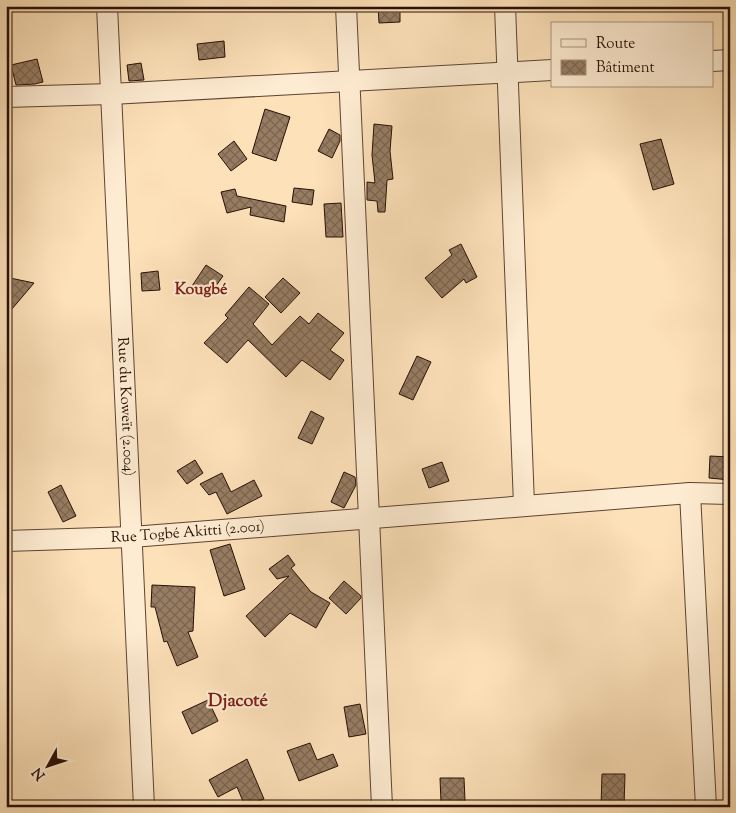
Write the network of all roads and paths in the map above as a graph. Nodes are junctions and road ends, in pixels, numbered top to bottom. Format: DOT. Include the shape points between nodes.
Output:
graph roads {
  1 [pos="107,6"];
  2 [pos="346,6"];
  3 [pos="505,6"];
  4 [pos="730,60"];
  5 [pos="714,61"];
  6 [pos="551,70"];
  7 [pos="508,73"];
  8 [pos="350,81"];
  9 [pos="111,94"];
  10 [pos="6,97"];
  11 [pos="690,492"];
  12 [pos="730,494"];
  13 [pos="524,505"];
  14 [pos="369,517"];
  15 [pos="132,537"];
  16 [pos="6,541"];
  17 [pos="144,807"];
  18 [pos="382,807"];
  19 [pos="706,807"];
  1 -- 9 [label="street, Rue du Koweït (2.004)"];
  2 -- 8 [label="street"];
  3 -- 7 [label="street"];
  4 -- 5 [label="street"];
  6 -- 7 [label="street"];
  7 -- 8 [label="street"];
  7 -- 13 [label="street"];
  8 -- 9 [label="street"];
  8 -- 14 [label="street"];
  9 -- 10 [label="street"];
  9 -- 15 [label="street, Rue du Koweït (2.004)"];
  11 -- 12 [label="street, Rue Togbé Akitti (2.001)"];
  11 -- 13 [label="street, Rue Togbé Akitti (2.001)"];
  11 -- 19 [label="street"];
  13 -- 14 [label="street, Rue Togbé Akitti (2.001)"];
  14 -- 15 [label="street, Rue Togbé Akitti (2.001)"];
  14 -- 18 [label="street"];
  15 -- 16 [label="street, Rue Togbé Akitti (2.001)"];
  15 -- 17 [label="street, Rue du Koweït (2.004)"];
}
